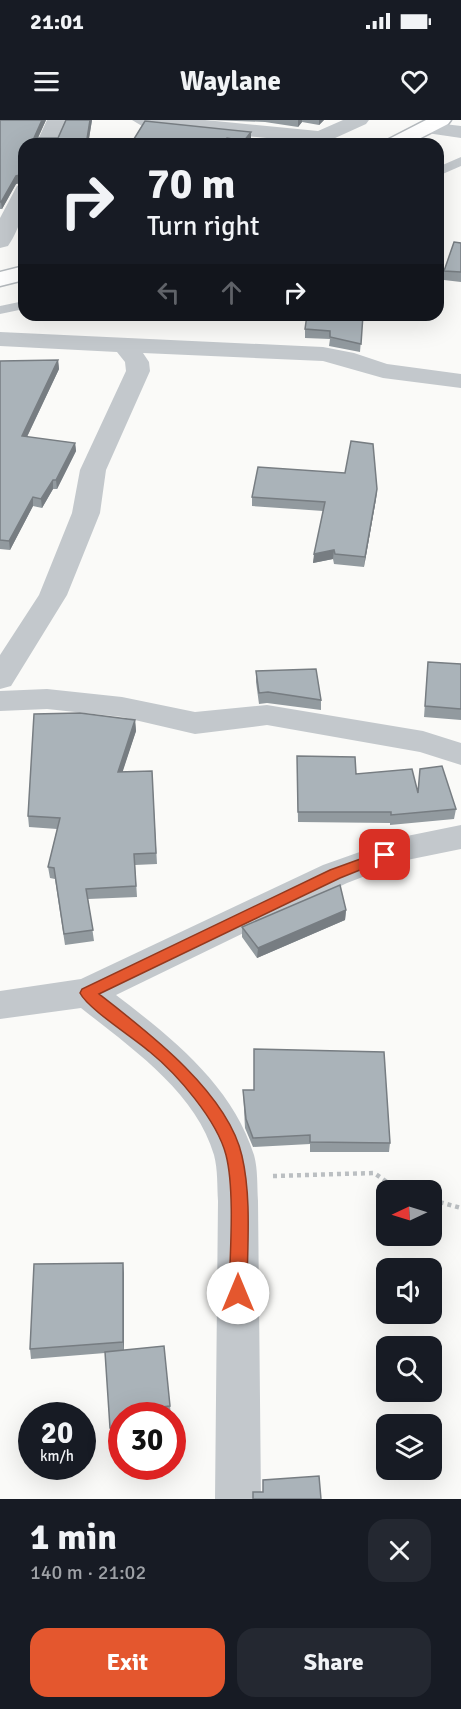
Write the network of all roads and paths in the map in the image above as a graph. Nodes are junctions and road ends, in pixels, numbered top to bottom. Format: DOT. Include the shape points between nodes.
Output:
graph roads {
  1 [pos="57,120"];
  2 [pos="142,120"];
  3 [pos="359,120"];
  4 [pos="240,124"];
  5 [pos="434,124"];
  6 [pos="461,132"];
  7 [pos="49,138"];
  8 [pos="301,138"];
  9 [pos="320,138"];
  10 [pos="406,138"];
  11 [pos="461,161"];
  12 [pos="444,169"];
  13 [pos="18,203"];
  14 [pos="18,236"];
  15 [pos="0,241"];
  16 [pos="18,274"];
  17 [pos="0,279"];
  18 [pos="18,306"];
  19 [pos="0,310"];
  20 [pos="0,339"];
  21 [pos="124,345"];
  22 [pos="461,381"];
  23 [pos="0,679"];
  24 [pos="0,701"];
  25 [pos="461,754"];
  26 [pos="461,837"];
  27 [pos="87,993"];
  28 [pos="0,1005"];
  29 [pos="236,1177"];
  30 [pos="384,1180"];
  31 [pos="442,1203"];
  32 [pos="461,1208"];
  33 [pos="238,1499"];
  1 -- 7 [label="street"];
  2 -- 4 [label="street"];
  3 -- 9 [label="street"];
  4 -- 8 [label="street"];
  5 -- 6 [label="street"];
  5 -- 10 [label="highway"];
  11 -- 12 [label="lane"];
  13 -- 15 [label="street"];
  14 -- 15 [label="street"];
  16 -- 17 [label="highway"];
  18 -- 19 [label="lane"];
  20 -- 21 [label="street"];
  21 -- 22 [label="street" via="323,354 383,371"];
  21 -- 23 [label="street" via="137,362 138,372 93,470 86,513 53,595"];
  24 -- 25 [label="street" via="47,699 122,706 195,723 267,715 423,742"];
  26 -- 27 [label="street" via="402,849 335,874"];
  27 -- 28 [label="street"];
  27 -- 29 [label="street" via="158,1049 201,1096 234,1155"];
  29 -- 30 [label="path" via="374,1173"];
  29 -- 33 [label="street"];
  31 -- 32 [label="path"];
}
